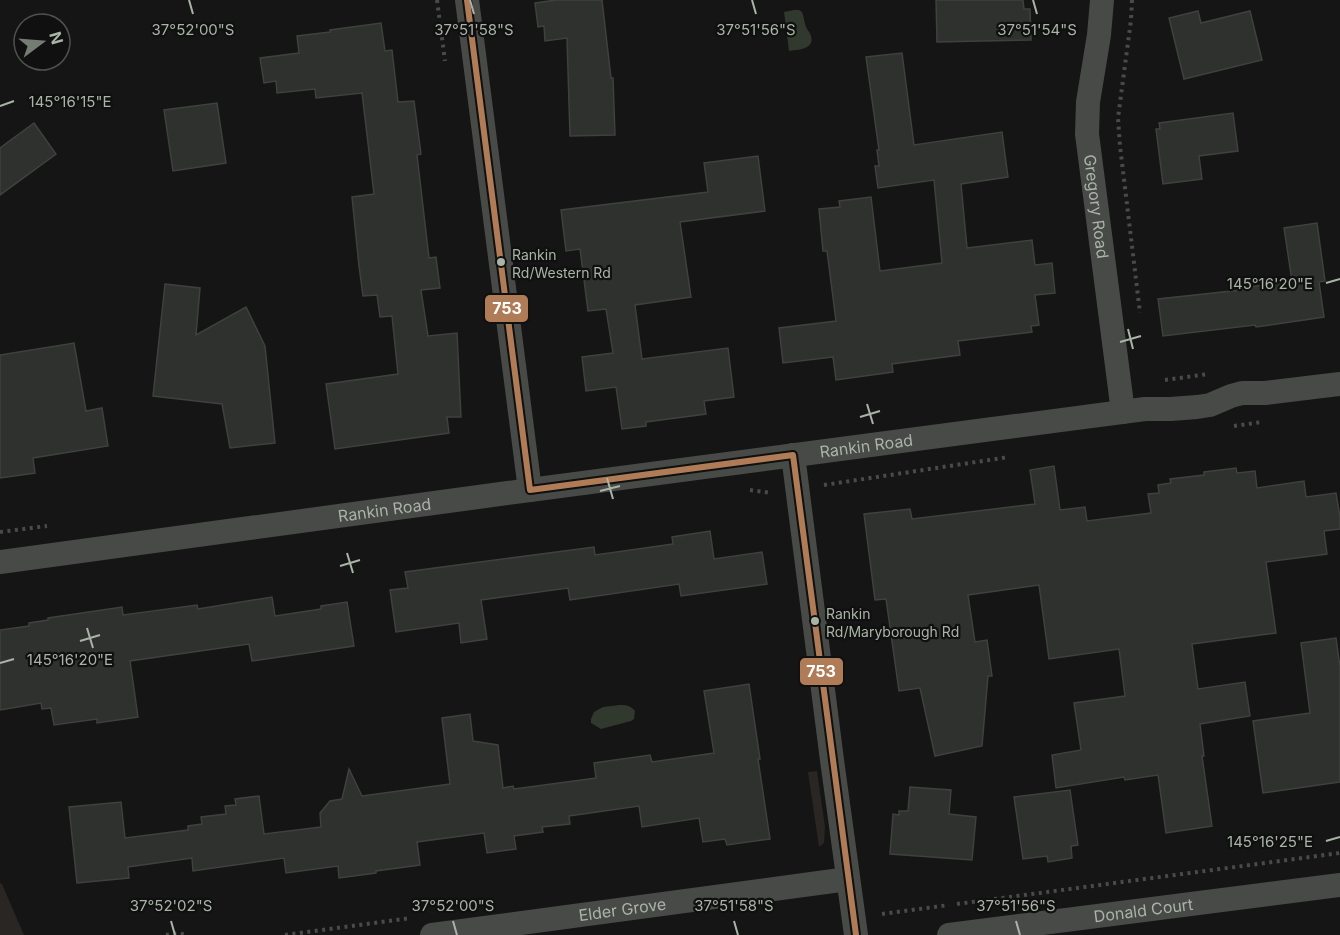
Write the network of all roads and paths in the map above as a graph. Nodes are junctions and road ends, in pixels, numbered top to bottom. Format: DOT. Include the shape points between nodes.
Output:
graph roads {
  1 [pos="467,0"];
  2 [pos="1102,0"];
  3 [pos="1132,0"];
  4 [pos="1141,323"];
  5 [pos="1340,384"];
  6 [pos="1123,412"];
  7 [pos="793,455"];
  8 [pos="530,490"];
  9 [pos="0,562"];
  10 [pos="1340,853"];
  11 [pos="848,879"];
  12 [pos="1340,885"];
  13 [pos="882,914"];
  14 [pos="166,935"];
  15 [pos="186,935"];
  16 [pos="432,935"];
  17 [pos="856,935"];
  18 [pos="949,935"];
  1 -- 8 [label="street"];
  2 -- 6 [label="street, Gregory Road" via="1087,134"];
  3 -- 4 [label="path" via="1118,118"];
  5 -- 6 [label="street, Rankin Road" via="1242,393 1197,407"];
  6 -- 7 [label="street, Rankin Road"];
  7 -- 8 [label="street, Rankin Road"];
  7 -- 11 [label="street"];
  8 -- 9 [label="street, Rankin Road"];
  10 -- 13 [label="path"];
  11 -- 16 [label="street, Elder Grove"];
  11 -- 17 [label="street"];
  12 -- 18 [label="street, Donald Court"];
  14 -- 15 [label="path"];
}
